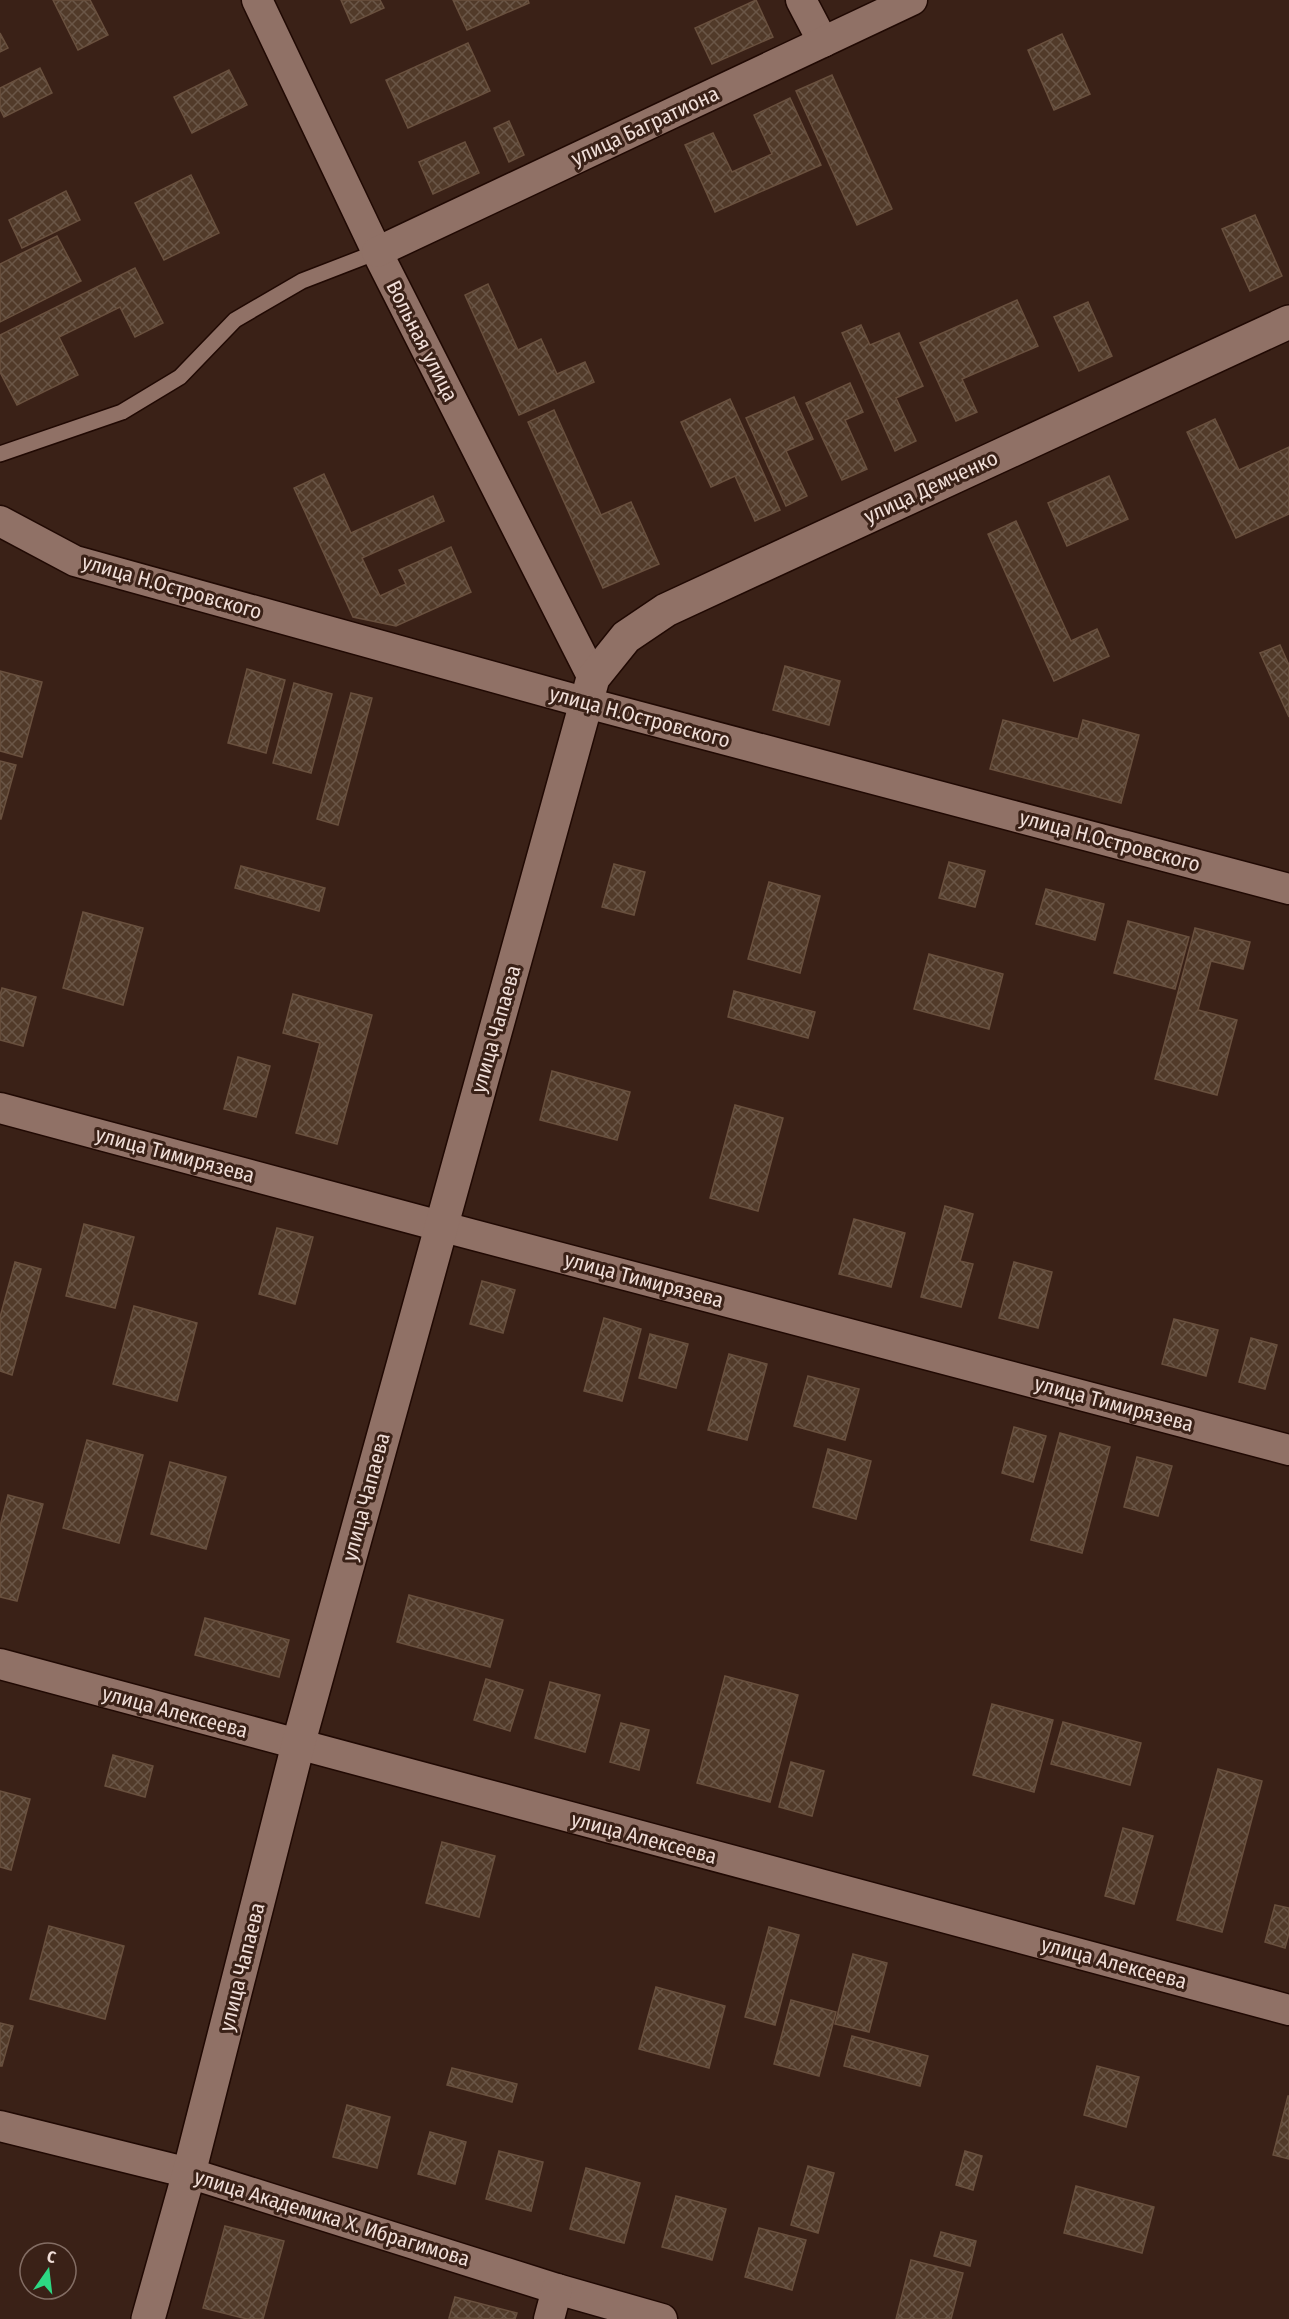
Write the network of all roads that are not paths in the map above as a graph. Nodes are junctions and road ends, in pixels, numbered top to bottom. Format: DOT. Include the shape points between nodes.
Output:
graph roads {
  1 [pos="257,0"];
  2 [pos="801,0"];
  3 [pos="912,0"];
  4 [pos="822,42"];
  5 [pos="377,252"];
  6 [pos="1289,322"];
  7 [pos="0,454"];
  8 [pos="0,522"];
  9 [pos="590,691"];
  10 [pos="1289,868"];
  11 [pos="1276,885"];
  12 [pos="0,1108"];
  13 [pos="440,1227"];
  14 [pos="1289,1450"];
  15 [pos="0,1664"];
  16 [pos="298,1745"];
  17 [pos="1289,2010"];
  18 [pos="0,2126"];
  19 [pos="189,2173"];
  20 [pos="557,2289"];
  21 [pos="148,2319"];
  22 [pos="549,2319"];
  23 [pos="662,2319"];
  1 -- 5 [label="street, Вольная улица"];
  2 -- 4 [label="street"];
  3 -- 4 [label="street, улица Багратиона"];
  4 -- 5 [label="street, улица Багратиона"];
  5 -- 7 [label="lane" via="302,281 235,320 180,377 122,412"];
  5 -- 9 [label="street, Вольная улица"];
  6 -- 9 [label="street, улица Демченко" via="666,610 626,637"];
  8 -- 9 [label="street, улица Н.Островского" via="75,561"];
  9 -- 11 [label="street, улица Н.Островского"];
  9 -- 13 [label="street, улица Чапаева"];
  10 -- 11 [label="street"];
  12 -- 13 [label="street, улица Тимирязева"];
  13 -- 14 [label="street, улица Тимирязева"];
  13 -- 16 [label="street, улица Чапаева"];
  15 -- 16 [label="street, улица Алексеева"];
  16 -- 17 [label="street, улица Алексеева"];
  16 -- 19 [label="street, улица Чапаева"];
  18 -- 19 [label="street, улица Академика Х. Ибрагимова"];
  19 -- 20 [label="street, улица Академика Х. Ибрагимова"];
  19 -- 21 [label="street, улица Чапаева"];
  20 -- 22 [label="street"];
  20 -- 23 [label="street, улица Академика Х. Ибрагимова"];
}
